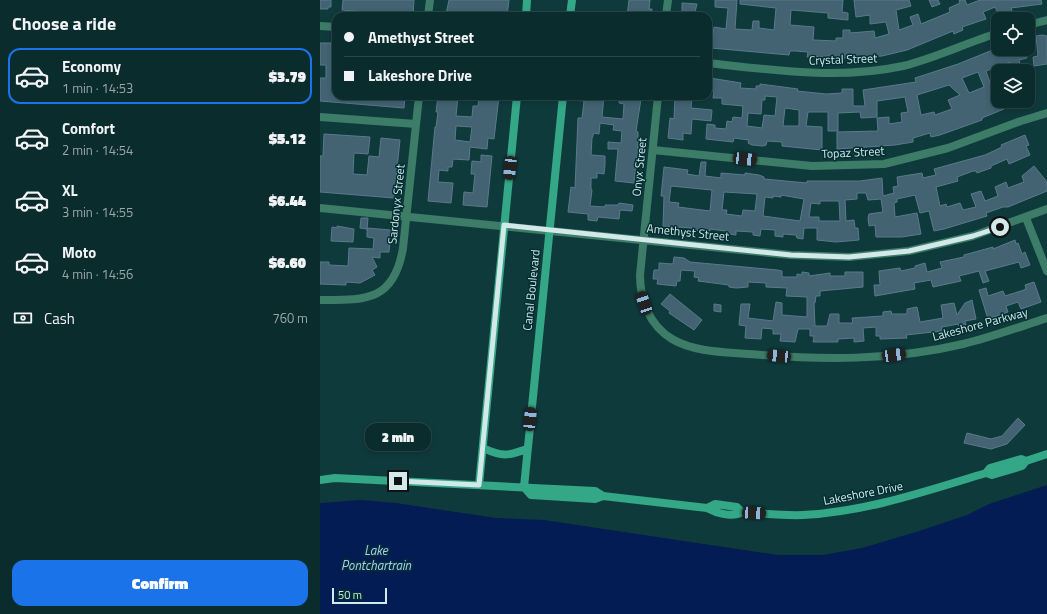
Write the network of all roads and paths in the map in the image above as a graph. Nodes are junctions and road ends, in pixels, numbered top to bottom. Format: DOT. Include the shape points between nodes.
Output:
graph roads {
  1 [pos="430,0"];
  2 [pos="527,0"];
  3 [pos="572,0"];
  4 [pos="668,0"];
  5 [pos="428,12"];
  6 [pos="526,12"];
  7 [pos="570,12"];
  8 [pos="666,12"];
  9 [pos="1047,20"];
  10 [pos="1035,23"];
  11 [pos="320,26"];
  12 [pos="332,27"];
  13 [pos="991,35"];
  14 [pos="712,63"];
  15 [pos="419,100"];
  16 [pos="517,100"];
  17 [pos="562,100"];
  18 [pos="658,100"];
  19 [pos="1047,113"];
  20 [pos="320,117"];
  21 [pos="416,124"];
  22 [pos="653,150"];
  23 [pos="320,208"];
  24 [pos="1047,209"];
  25 [pos="407,215"];
  26 [pos="1026,218"];
  27 [pos="504,225"];
  28 [pos="549,230"];
  29 [pos="643,240"];
  30 [pos="1047,271"];
  31 [pos="320,300"];
  32 [pos="1047,318"];
  33 [pos="483,448"];
  34 [pos="527,449"];
  35 [pos="1047,454"];
  36 [pos="320,480"];
  37 [pos="479,485"];
  38 [pos="524,487"];
  1 -- 5 [label="street"];
  2 -- 6 [label="street"];
  3 -- 7 [label="street"];
  4 -- 8 [label="street"];
  9 -- 10 [label="street"];
  11 -- 12 [label="street"];
  13 -- 14 [label="street, Crystal Street" via="904,66 860,73 807,73"];
  15 -- 21 [label="street, Sardonyx Street"];
  16 -- 27 [label="street"];
  17 -- 28 [label="street, Canal Boulevard"];
  18 -- 22 [label="street, Onyx Street"];
  19 -- 22 [label="street, Topaz Street" via="1021,120 948,148 884,164 812,166"];
  20 -- 21 [label="street"];
  21 -- 25 [label="street, Sardonyx Street"];
  22 -- 29 [label="street, Onyx Street"];
  23 -- 25 [label="street, Amethyst Street"];
  24 -- 26 [label="street, Amethyst Street"];
  25 -- 27 [label="street, Amethyst Street"];
  25 -- 31 [label="street, Sardonyx Street" via="398,270 385,289 354,301"];
  26 -- 29 [label="street, Amethyst Street" via="944,244 856,257 791,255"];
  26 -- 30 [label="street"];
  27 -- 28 [label="street, Amethyst Street"];
  27 -- 33 [label="street"];
  28 -- 29 [label="street, Amethyst Street"];
  28 -- 34 [label="street, Canal Boulevard"];
  29 -- 32 [label="street, Lakeshore Parkway" via="640,288 648,314 672,339 700,349 819,359 894,355 963,344"];
  33 -- 34 [label="street" via="510,456"];
  33 -- 37 [label="street"];
  34 -- 38 [label="street, Canal Boulevard"];
  35 -- 38 [label="street, Lakeshore Drive" via="1026,461 1022,466 992,475 986,472 884,503 801,515 742,512 738,507 715,504 707,508 603,496 595,491"];
  36 -- 37 [label="street, Lakeshore Drive" via="336,478"];
  37 -- 38 [label="street, Lakeshore Drive"];
}
